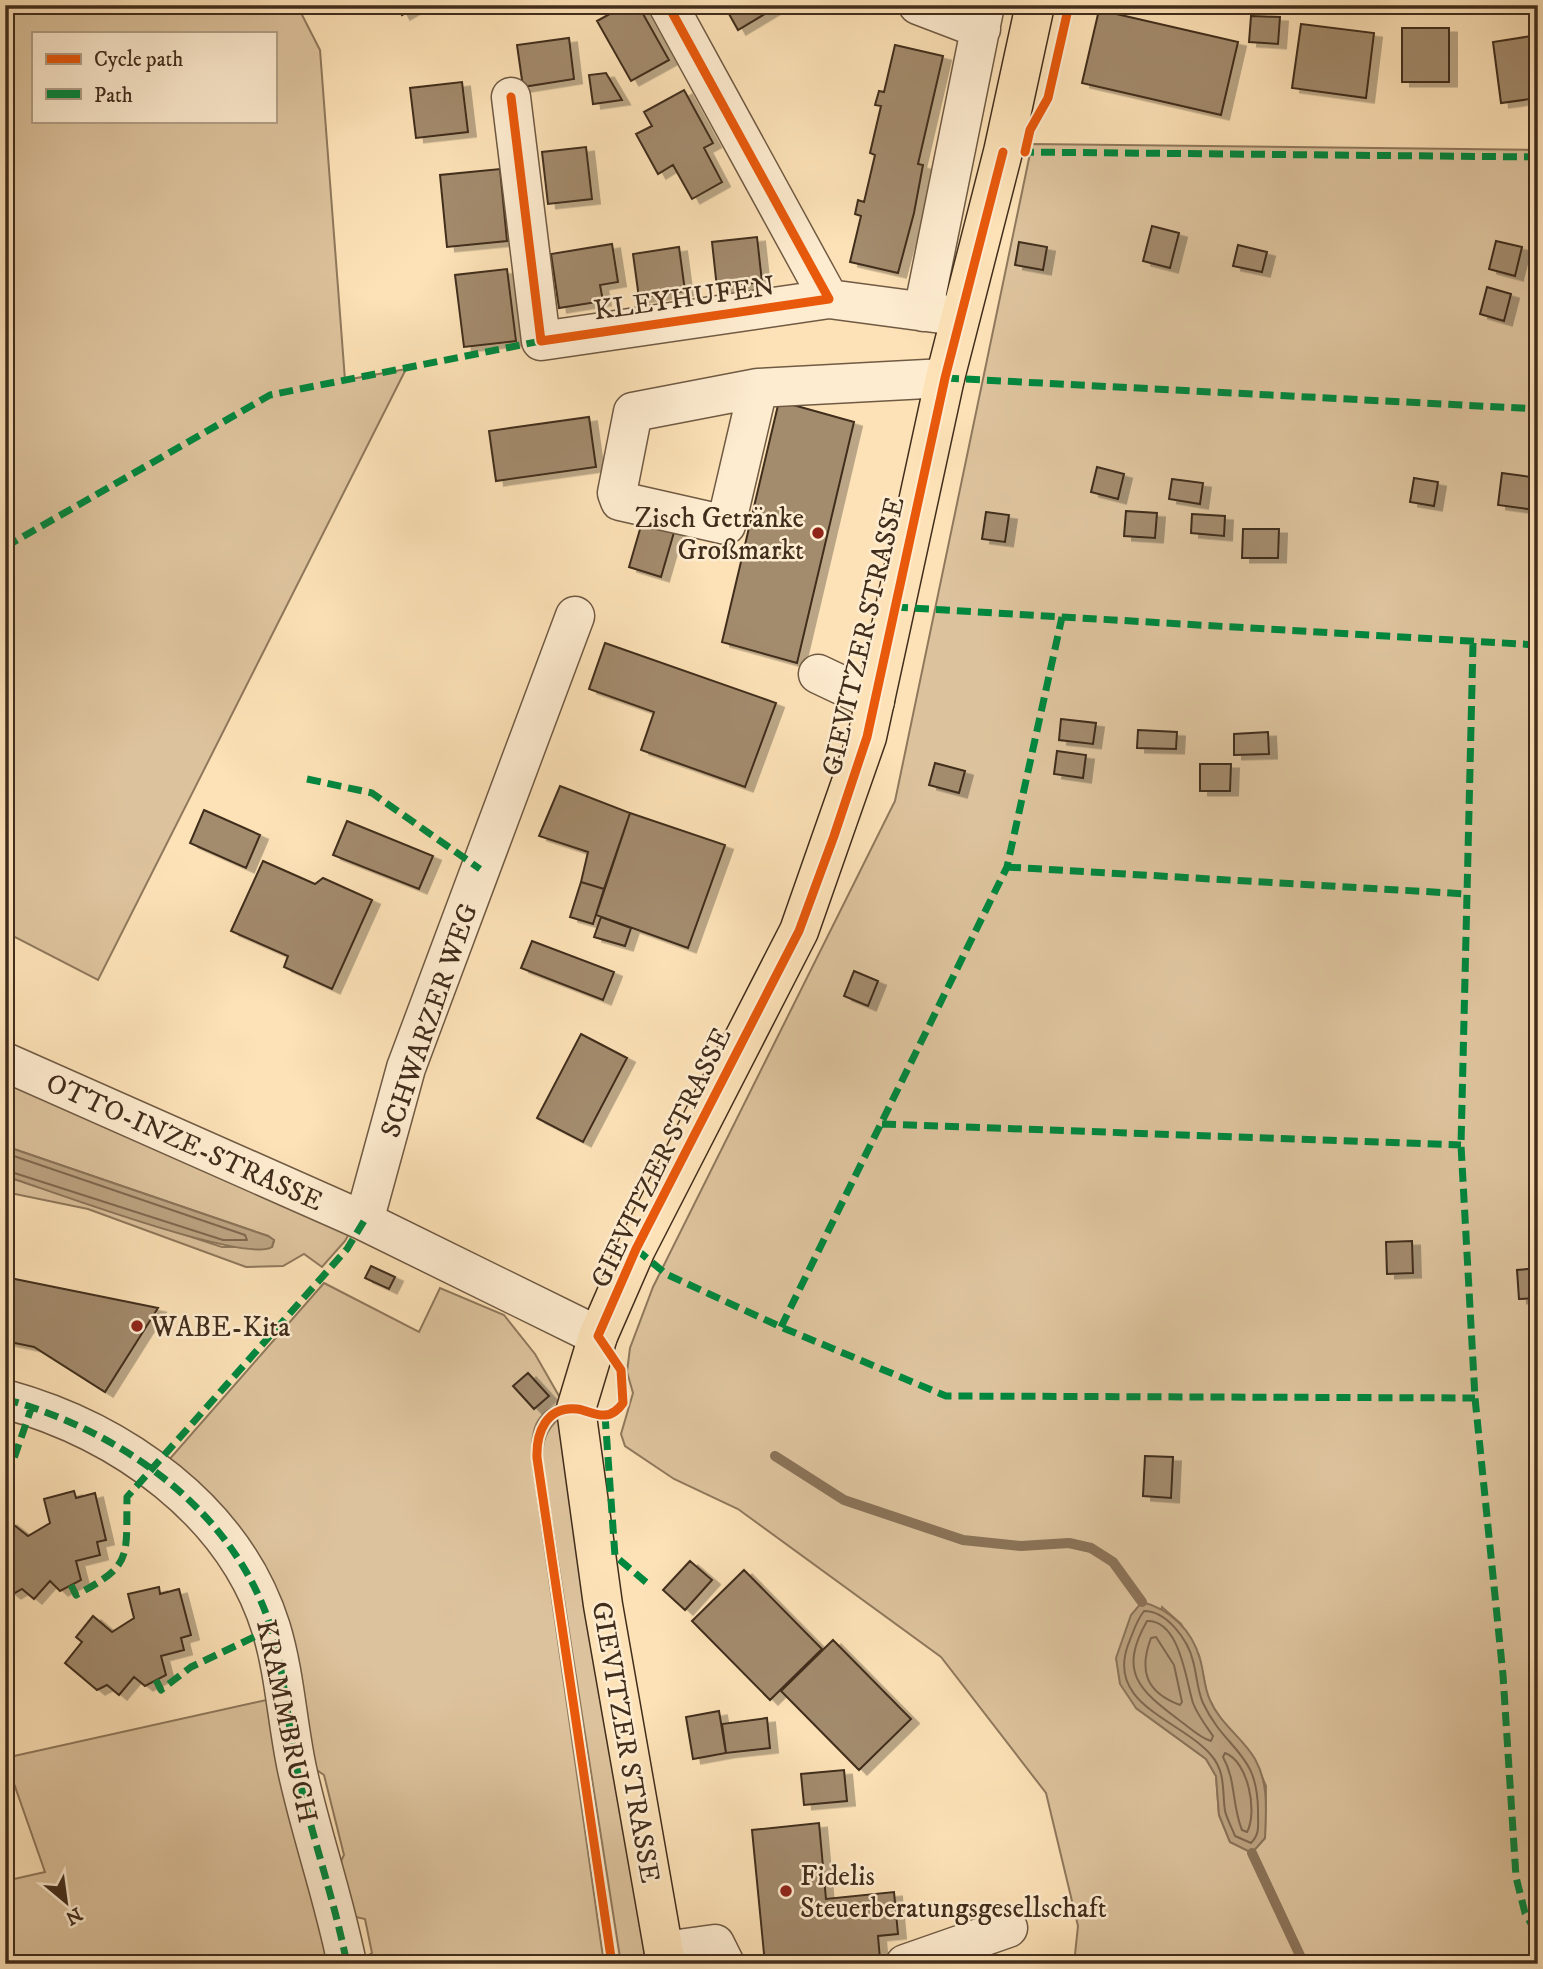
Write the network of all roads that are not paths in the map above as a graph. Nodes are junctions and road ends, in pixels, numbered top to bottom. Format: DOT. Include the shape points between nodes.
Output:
graph roads {
  1 [pos="668,5"];
  2 [pos="918,5"];
  3 [pos="1035,5"];
  4 [pos="983,17"];
  5 [pos="511,97"];
  6 [pos="829,299"];
  7 [pos="923,312"];
  8 [pos="961,316"];
  9 [pos="946,378"];
  10 [pos="758,388"];
  11 [pos="575,616"];
  12 [pos="818,674"];
  13 [pos="874,701"];
  14 [pos="5,1062"];
  15 [pos="364,1221"];
  16 [pos="598,1336"];
  17 [pos="5,1399"];
  18 [pos="1008,1928"];
  19 [pos="665,1957"];
  20 [pos="347,1964"];
  21 [pos="725,1964"];
  22 [pos="905,1964"];
  1 -- 6 [label="street, KLEYHUFEN"];
  2 -- 4 [label="street"];
  3 -- 8 [label="main road, GIEVITZER STRASSE"];
  4 -- 7 [label="street"];
  5 -- 6 [label="street, KLEYHUFEN" via="541,341"];
  6 -- 7 [label="street"];
  7 -- 8 [label="street"];
  8 -- 9 [label="main road, GIEVITZER STRASSE"];
  9 -- 10 [label="street" via="883,398"];
  9 -- 13 [label="main road, GIEVITZER STRASSE"];
  11 -- 15 [label="street, SCHWARZER WEG" via="406,1068"];
  12 -- 13 [label="street"];
  13 -- 16 [label="main road, GIEVITZER STRASSE" via="867,737 799,931 636,1249"];
  14 -- 15 [label="street, OTTO-INZE-STRASSE"];
  15 -- 16 [label="street"];
  16 -- 19 [label="main road, GIEVITZER STRASSE" via="576,1409 603,1605"];
  17 -- 20 [label="street, KRAMMBRUCH" via="32,1406 152,1469 188,1497 238,1557 258,1592 271,1629 297,1767"];
  18 -- 22 [label="street"];
  19 -- 21 [label="street" via="715,1944"];
}
